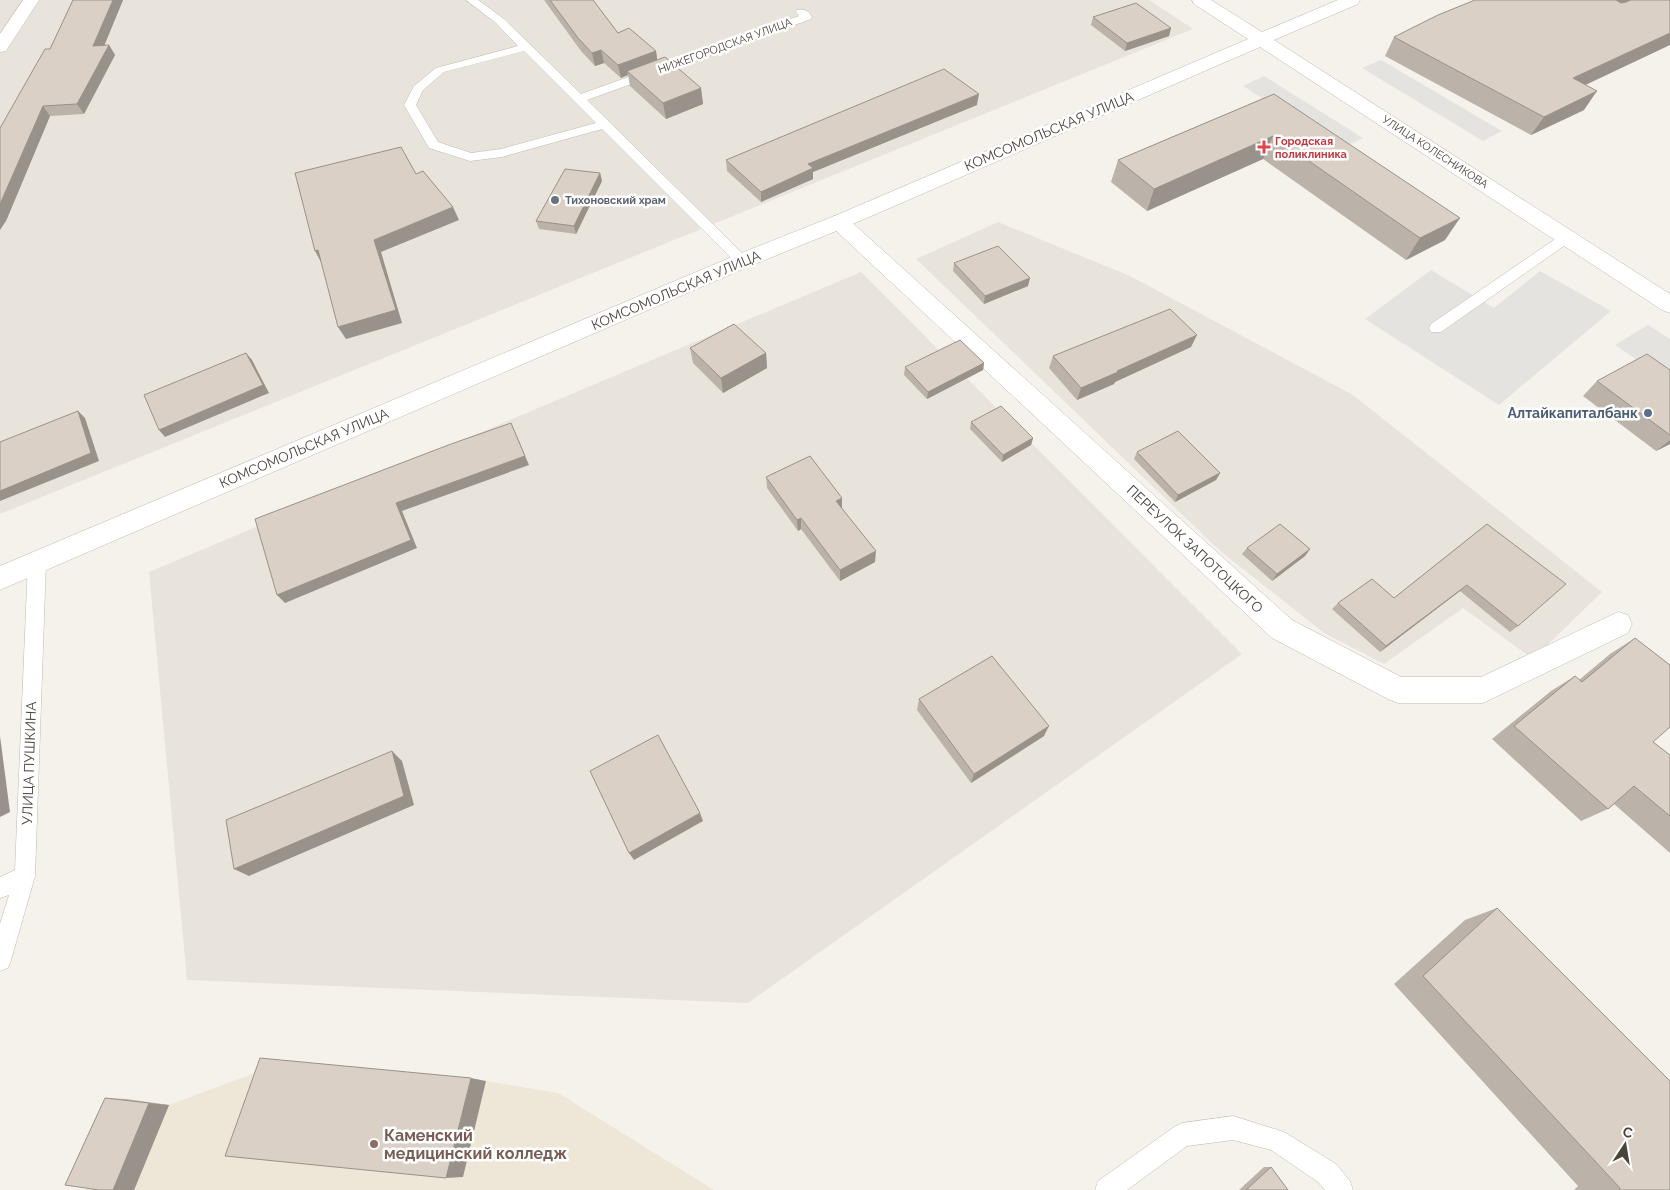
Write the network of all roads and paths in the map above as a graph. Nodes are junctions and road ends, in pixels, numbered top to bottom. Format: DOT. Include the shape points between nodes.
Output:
graph roads {
  1 [pos="31,0"];
  2 [pos="471,0"];
  3 [pos="1200,0"];
  4 [pos="1352,0"];
  5 [pos="801,12"];
  6 [pos="1261,39"];
  7 [pos="526,46"];
  8 [pos="0,47"];
  9 [pos="578,99"];
  10 [pos="605,124"];
  11 [pos="839,222"];
  12 [pos="1566,238"];
  13 [pos="742,261"];
  14 [pos="1670,305"];
  15 [pos="1436,328"];
  16 [pos="37,562"];
  17 [pos="0,578"];
  18 [pos="1618,624"];
  19 [pos="25,876"];
  20 [pos="0,888"];
  21 [pos="0,960"];
  22 [pos="1107,1190"];
  23 [pos="1340,1190"];
  1 -- 8 [label="street"];
  2 -- 7 [label="lane" via="500,20"];
  3 -- 6 [label="street, УЛИЦА КОЛЕСНИКОВА"];
  4 -- 6 [label="street, КОМСОМОЛЬСКАЯ УЛИЦА"];
  5 -- 9 [label="lane, НИЖЕГОРОДСКАЯ УЛИЦА" via="807,17"];
  6 -- 11 [label="street, КОМСОМОЛЬСКАЯ УЛИЦА"];
  6 -- 12 [label="street, УЛИЦА КОЛЕСНИКОВА"];
  7 -- 9 [label="lane"];
  7 -- 10 [label="lane" via="440,70 418,88 410,105 433,145 470,157 502,153"];
  9 -- 10 [label="lane"];
  10 -- 13 [label="lane"];
  11 -- 13 [label="street, КОМСОМОЛЬСКАЯ УЛИЦА"];
  11 -- 18 [label="street, ПЕРЕУЛОК ЗАПОТОЦКОГО" via="1282,629 1398,690 1482,690"];
  12 -- 14 [label="street, УЛИЦА КОЛЕСНИКОВА"];
  12 -- 15 [label="lane"];
  13 -- 16 [label="street, КОМСОМОЛЬСКАЯ УЛИЦА"];
  16 -- 17 [label="street, КОМСОМОЛЬСКАЯ УЛИЦА"];
  16 -- 19 [label="lane, УЛИЦА ПУШКИНА"];
  19 -- 20 [label="lane"];
  19 -- 21 [label="lane, УЛИЦА ПУШКИНА"];
  22 -- 23 [label="lane" via="1182,1135 1233,1128 1276,1140 1327,1173"];
}
